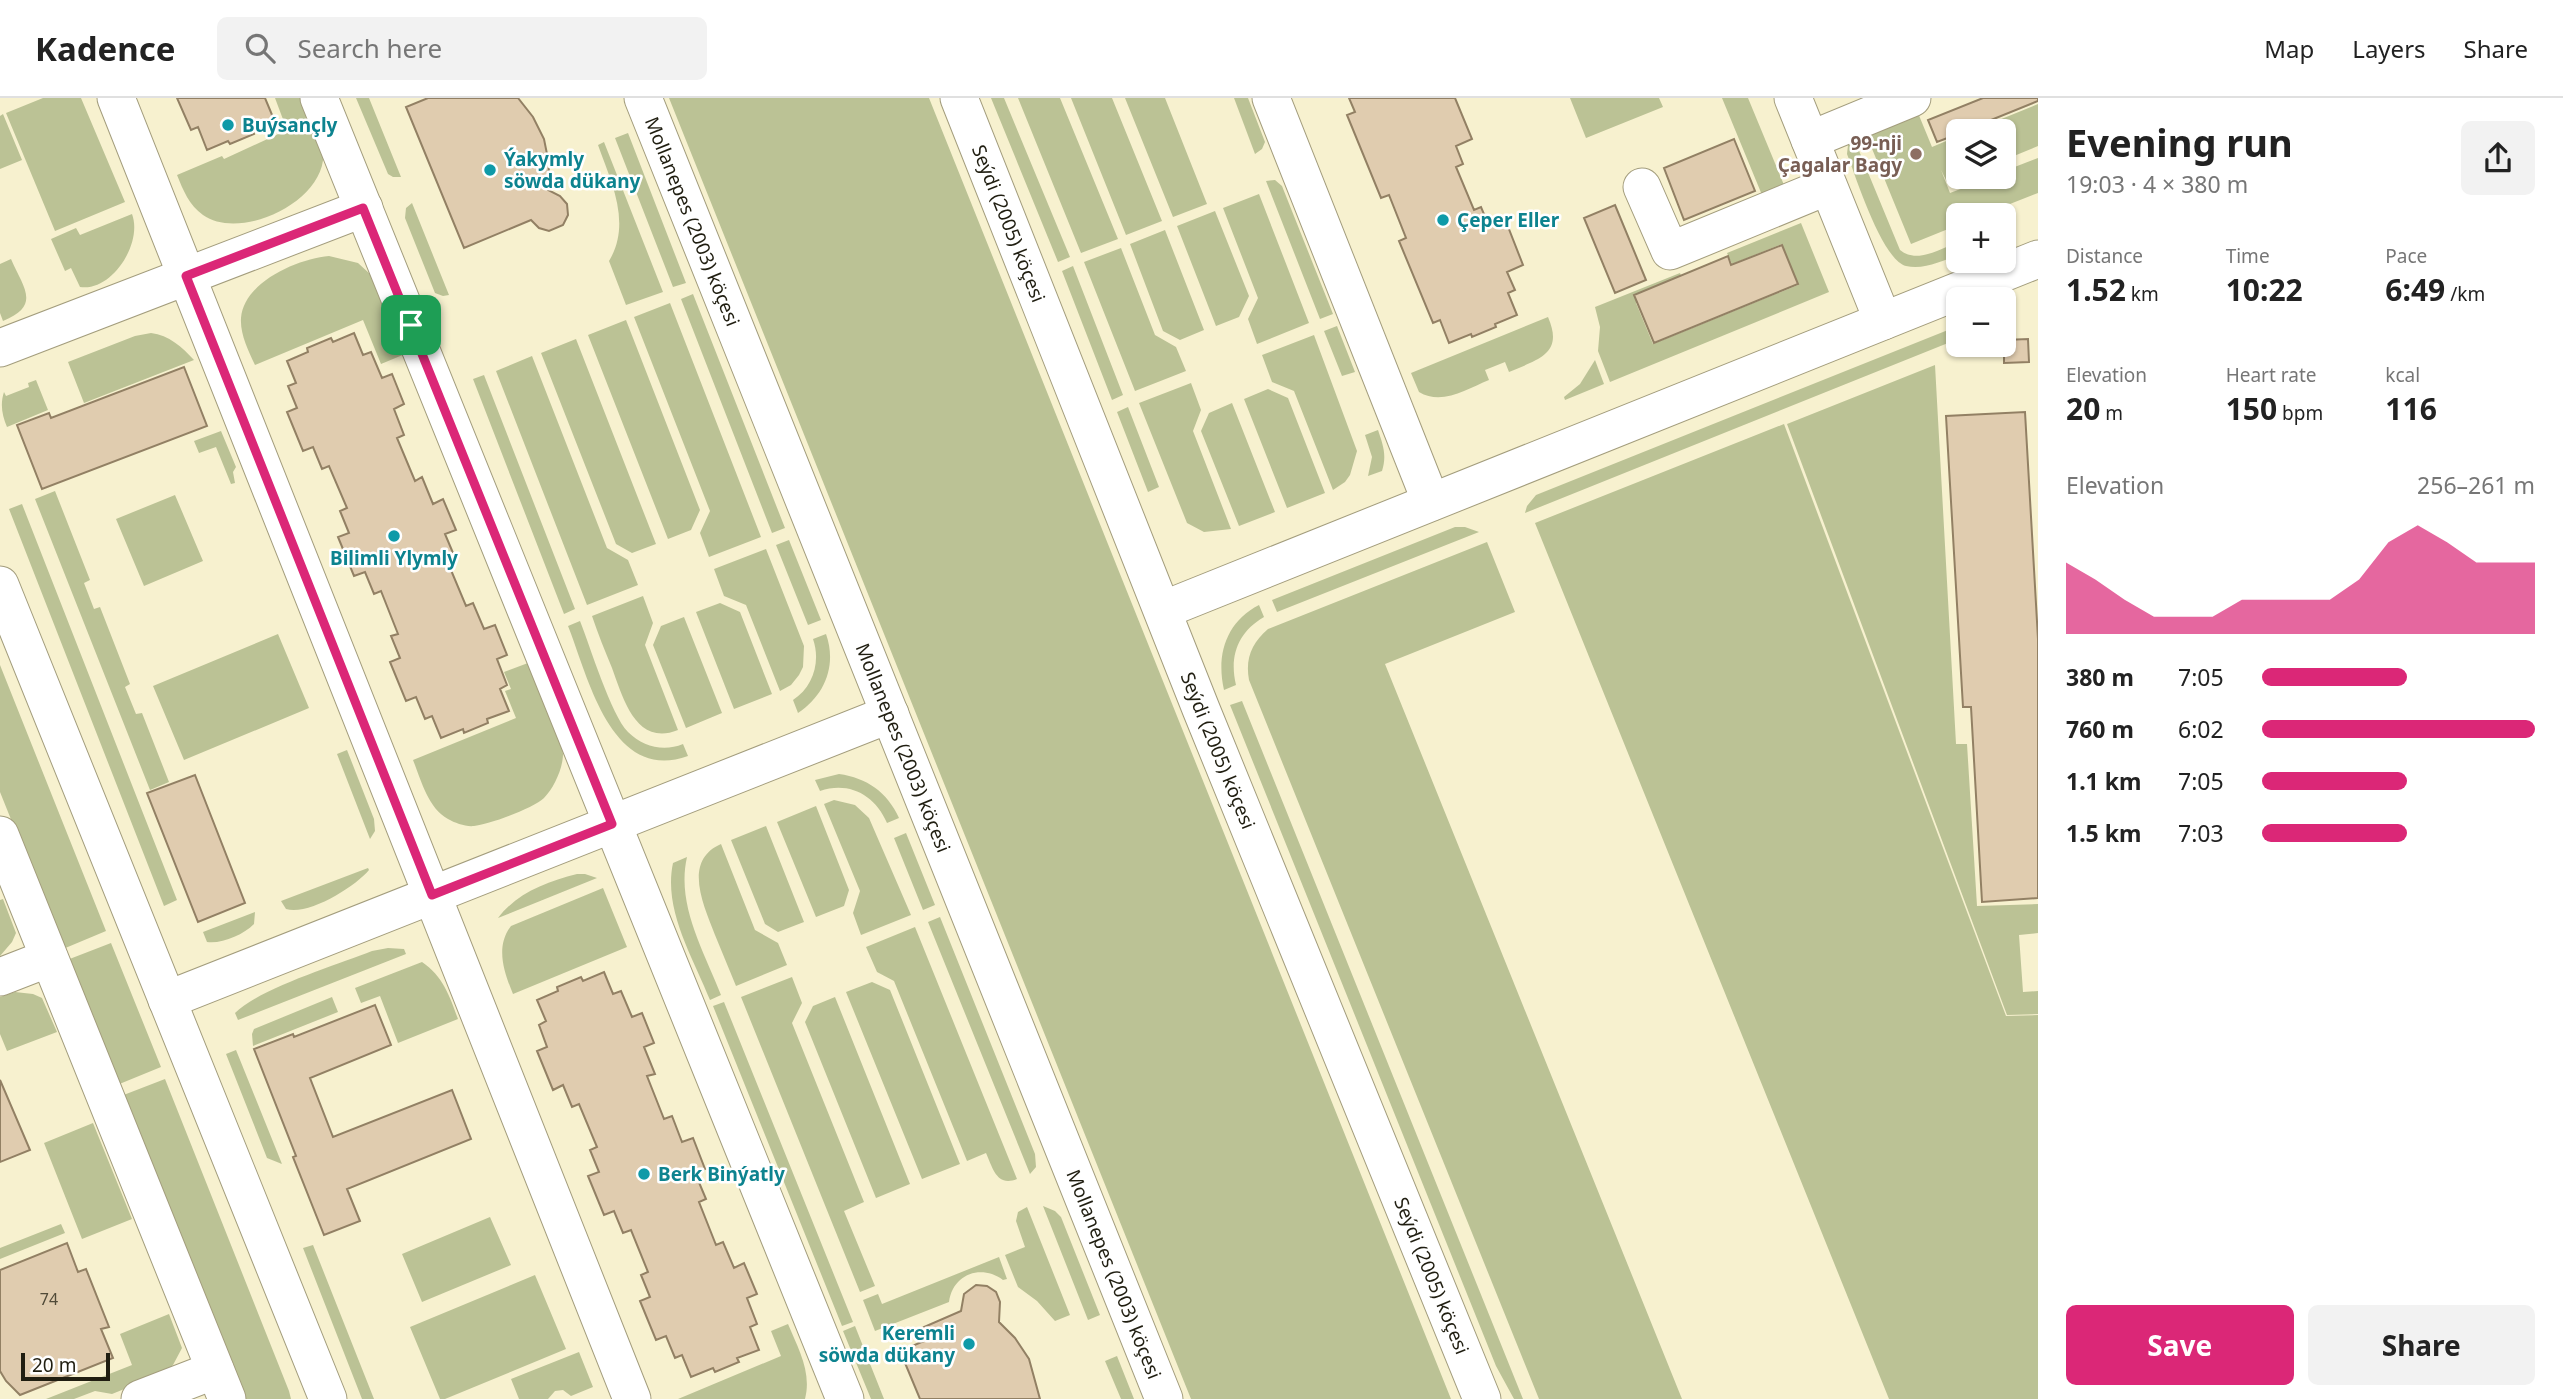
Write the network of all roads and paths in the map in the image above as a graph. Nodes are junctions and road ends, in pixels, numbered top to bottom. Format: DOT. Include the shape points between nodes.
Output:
graph roads {
  1 [pos="116,98"];
  2 [pos="319,98"];
  3 [pos="643,98"];
  4 [pos="959,98"];
  5 [pos="1271,98"];
  6 [pos="1793,98"];
  7 [pos="1912,98"];
  8 [pos="1810,140"];
  9 [pos="1828,186"];
  10 [pos="1642,187"];
  11 [pos="363,208"];
  12 [pos="2038,259"];
  13 [pos="186,276"];
  14 [pos="1883,321"];
  15 [pos="0,348"];
  16 [pos="1431,502"];
  17 [pos="0,585"];
  18 [pos="1163,610"];
  19 [pos="890,714"];
  20 [pos="612,824"];
  21 [pos="0,835"];
  22 [pos="432,895"];
  23 [pos="50,958"];
  24 [pos="0,977"];
  25 [pos="167,1000"];
  26 [pos="221,1384"];
  27 [pos="140,1399"];
  28 [pos="328,1399"];
  29 [pos="632,1399"];
  30 [pos="845,1399"];
  31 [pos="1164,1399"];
  32 [pos="1482,1399"];
  1 -- 13 [label="street"];
  2 -- 11 [label="street"];
  3 -- 19 [label="street, Mollanepes (2003) köçesi"];
  4 -- 18 [label="street, Seýdi (2005) köçesi"];
  5 -- 16 [label="street"];
  6 -- 8 [label="street"];
  7 -- 8 [label="street"];
  8 -- 9 [label="street"];
  9 -- 10 [label="street" via="1670,251"];
  9 -- 14 [label="street"];
  11 -- 13 [label="street"];
  11 -- 20 [label="street"];
  12 -- 14 [label="street"];
  13 -- 15 [label="street"];
  13 -- 22 [label="street"];
  14 -- 16 [label="street"];
  16 -- 18 [label="street"];
  17 -- 25 [label="street"];
  18 -- 32 [label="street, Seýdi (2005) köçesi"];
  19 -- 20 [label="street"];
  19 -- 31 [label="street, Mollanepes (2003) köçesi"];
  20 -- 22 [label="street"];
  20 -- 30 [label="street"];
  21 -- 23 [label="street"];
  22 -- 25 [label="street"];
  22 -- 29 [label="street"];
  23 -- 24 [label="street"];
  23 -- 26 [label="street"];
  25 -- 28 [label="street"];
  26 -- 27 [label="street"];
}
